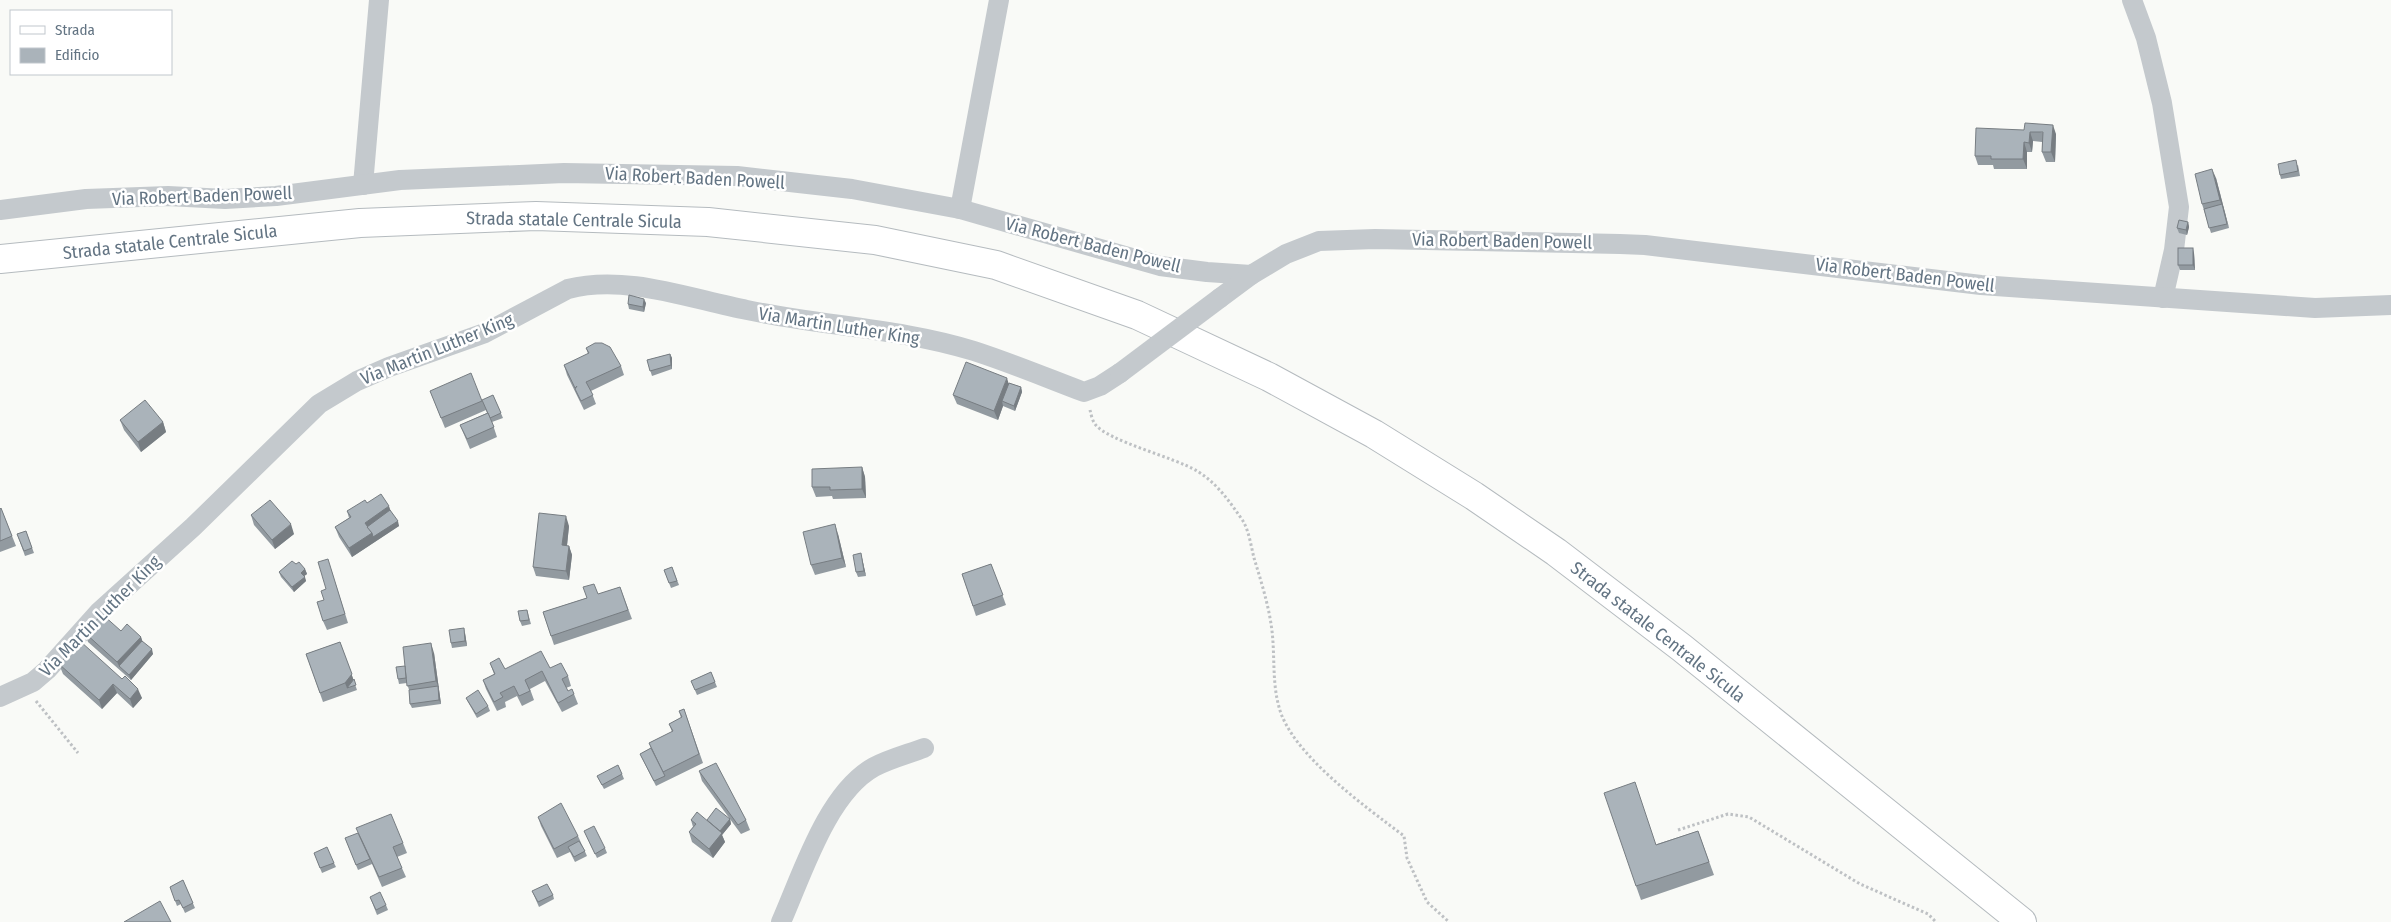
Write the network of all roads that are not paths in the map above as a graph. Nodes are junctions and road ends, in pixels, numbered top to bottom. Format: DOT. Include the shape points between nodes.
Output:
graph roads {
  1 [pos="379,0"];
  2 [pos="999,0"];
  3 [pos="2132,0"];
  4 [pos="363,185"];
  5 [pos="0,210"];
  6 [pos="960,210"];
  7 [pos="0,259"];
  8 [pos="1251,275"];
  9 [pos="2163,298"];
  10 [pos="2391,306"];
  11 [pos="0,697"];
  12 [pos="924,748"];
  13 [pos="781,922"];
  14 [pos="2022,922"];
  1 -- 4 [label="street"];
  2 -- 6 [label="street"];
  3 -- 9 [label="street" via="2146,38 2162,103 2179,207 2174,250"];
  4 -- 5 [label="street, Via Robert Baden Powell" via="276,196 86,199"];
  4 -- 6 [label="street, Via Robert Baden Powell" via="400,180 564,173 737,176 852,189"];
  6 -- 8 [label="street, Via Robert Baden Powell" via="1160,266"];
  7 -- 14 [label="main road, Strada statale Centrale Sicula" via="360,223 536,216 708,222 875,240 996,265 1137,315 1270,377 1374,434 1474,496 1556,552 1682,648"];
  8 -- 9 [label="street, Via Robert Baden Powell" via="1286,254 1319,241 1610,243 1981,285"];
  8 -- 11 [label="street, Via Martin Luther King, bridge" via="1120,373 1084,392 974,351 872,329 747,311 639,287 583,285 568,289 486,334 381,370 319,404 193,527 99,612 47,670 26,686"];
  9 -- 10 [label="street, Via Robert Baden Powell" via="2315,308"];
  12 -- 13 [label="street" via="873,768 850,788 828,815"];
}
